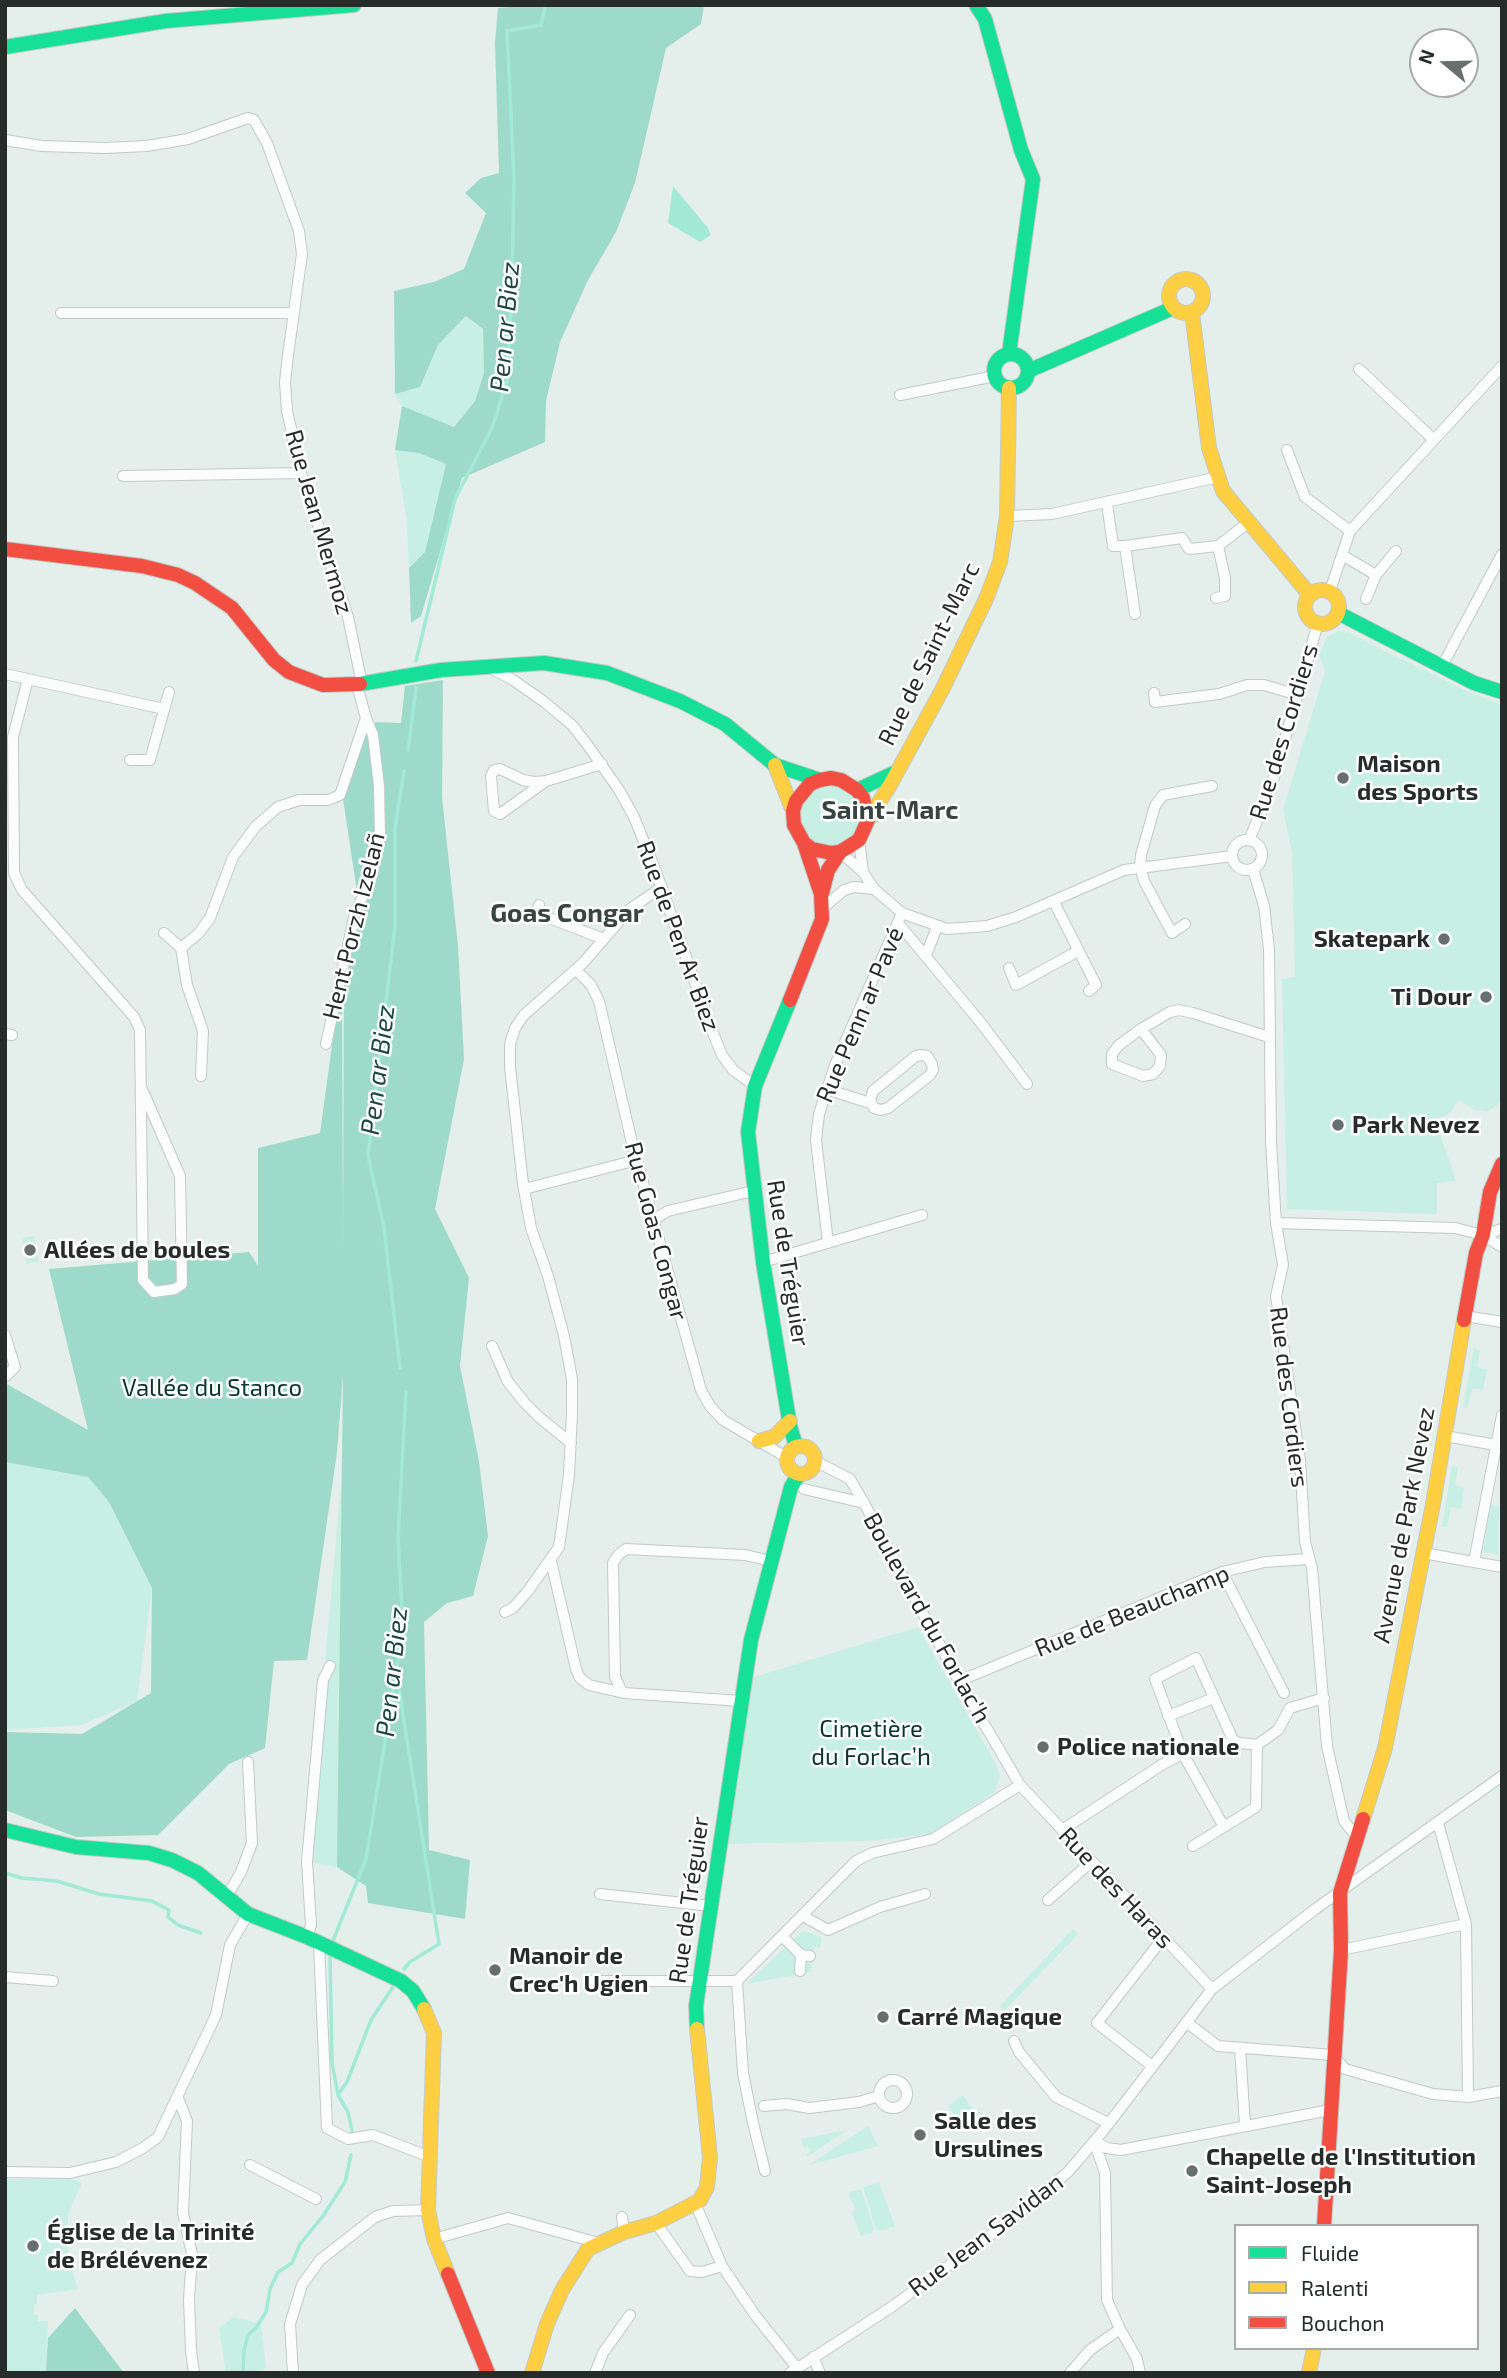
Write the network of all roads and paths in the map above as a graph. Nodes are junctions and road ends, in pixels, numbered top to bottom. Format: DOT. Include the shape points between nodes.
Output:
graph roads {
  1 [pos="354,5"];
  2 [pos="976,5"];
  3 [pos="986,12"];
  4 [pos="5,47"];
  5 [pos="5,140"];
  6 [pos="1173,308"];
  7 [pos="61,313"];
  8 [pos="293,313"];
  9 [pos="1192,313"];
  10 [pos="1009,354"];
  11 [pos="1502,366"];
  12 [pos="1359,369"];
  13 [pos="1028,371"];
  14 [pos="995,376"];
  15 [pos="1009,388"];
  16 [pos="900,395"];
  17 [pos="1433,439"];
  18 [pos="1287,450"];
  19 [pos="301,473"];
  20 [pos="123,476"];
  21 [pos="1218,477"];
  22 [pos="1107,503"];
  23 [pos="1007,516"];
  24 [pos="1249,522"];
  25 [pos="1350,531"];
  26 [pos="1125,546"];
  27 [pos="1218,546"];
  28 [pos="5,549"];
  29 [pos="1396,551"];
  30 [pos="1502,554"];
  31 [pos="1342,555"];
  32 [pos="1376,575"];
  33 [pos="1330,591"];
  34 [pos="1310,595"];
  35 [pos="1216,598"];
  36 [pos="1366,599"];
  37 [pos="1338,613"];
  38 [pos="1135,614"];
  39 [pos="1318,623"];
  40 [pos="1442,666"];
  41 [pos="488,667"];
  42 [pos="5,674"];
  43 [pos="28,679"];
  44 [pos="359,685"];
  45 [pos="169,692"];
  46 [pos="1502,692"];
  47 [pos="1154,694"];
  48 [pos="1298,695"];
  49 [pos="164,709"];
  50 [pos="366,718"];
  51 [pos="131,760"];
  52 [pos="602,764"];
  53 [pos="775,765"];
  54 [pos="896,772"];
  55 [pos="820,780"];
  56 [pos="546,781"];
  57 [pos="1212,786"];
  58 [pos="857,790"];
  59 [pos="9,807"];
  60 [pos="793,811"];
  61 [pos="868,820"];
  62 [pos="859,840"];
  63 [pos="1249,840"];
  64 [pos="804,843"];
  65 [pos="841,852"];
  66 [pos="1232,856"];
  67 [pos="1140,866"];
  68 [pos="1253,869"];
  69 [pos="863,872"];
  70 [pos="662,887"];
  71 [pos="874,889"];
  72 [pos="822,901"];
  73 [pos="1054,902"];
  74 [pos="539,905"];
  75 [pos="900,918"];
  76 [pos="1185,924"];
  77 [pos="937,927"];
  78 [pos="164,933"];
  79 [pos="604,939"];
  80 [pos="181,948"];
  81 [pos="1078,951"];
  82 [pos="926,954"];
  83 [pos="1009,968"];
  84 [pos="576,970"];
  85 [pos="1089,991"];
  86 [pos="1141,1030"];
  87 [pos="1269,1037"];
  88 [pos="326,1044"];
  89 [pos="201,1076"];
  90 [pos="1027,1084"];
  91 [pos="755,1086"];
  92 [pos="142,1088"];
  93 [pos="826,1089"];
  94 [pos="870,1103"];
  95 [pos="637,1160"];
  96 [pos="1502,1164"];
  97 [pos="524,1189"];
  98 [pos="753,1191"];
  99 [pos="922,1215"];
  100 [pos="653,1220"];
  101 [pos="1276,1223"];
  102 [pos="1502,1229"];
  103 [pos="1483,1236"];
  104 [pos="828,1243"];
  105 [pos="1502,1247"];
  106 [pos="763,1262"];
  107 [pos="1465,1316"];
  108 [pos="1502,1322"];
  109 [pos="5,1335"];
  110 [pos="492,1346"];
  111 [pos="6,1376"];
  112 [pos="1502,1415"];
  113 [pos="790,1421"];
  114 [pos="1445,1436"];
  115 [pos="759,1441"];
  116 [pos="572,1443"];
  117 [pos="1496,1445"];
  118 [pos="791,1451"];
  119 [pos="815,1461"];
  120 [pos="799,1474"];
  121 [pos="804,1489"];
  122 [pos="864,1503"];
  123 [pos="1423,1553"];
  124 [pos="1309,1559"];
  125 [pos="771,1560"];
  126 [pos="551,1561"];
  127 [pos="1474,1562"];
  128 [pos="1502,1567"];
  129 [pos="1222,1572"];
  130 [pos="505,1612"];
  131 [pos="330,1666"];
  132 [pos="959,1681"];
  133 [pos="624,1693"];
  134 [pos="1284,1693"];
  135 [pos="1214,1698"];
  136 [pos="1324,1698"];
  137 [pos="741,1701"];
  138 [pos="1168,1716"];
  139 [pos="1234,1742"];
  140 [pos="1257,1745"];
  141 [pos="1183,1754"];
  142 [pos="248,1762"];
  143 [pos="1502,1776"];
  144 [pos="1020,1786"];
  145 [pos="1438,1823"];
  146 [pos="1224,1827"];
  147 [pos="5,1830"];
  148 [pos="1062,1830"];
  149 [pos="1356,1836"];
  150 [pos="1193,1846"];
  151 [pos="1091,1862"];
  152 [pos="1340,1893"];
  153 [pos="600,1894"];
  154 [pos="925,1894"];
  155 [pos="227,1896"];
  156 [pos="1048,1900"];
  157 [pos="711,1906"];
  158 [pos="248,1914"];
  159 [pos="803,1916"];
  160 [pos="1466,1924"];
  161 [pos="782,1936"];
  162 [pos="1163,1938"];
  163 [pos="313,1940"];
  164 [pos="1341,1950"];
  165 [pos="800,1971"];
  166 [pos="5,1976"];
  167 [pos="53,1981"];
  168 [pos="592,1981"];
  169 [pos="700,1982"];
  170 [pos="737,1982"];
  171 [pos="1212,1989"];
  172 [pos="1186,2022"];
  173 [pos="1014,2041"];
  174 [pos="1240,2048"];
  175 [pos="1334,2055"];
  176 [pos="1152,2066"];
  177 [pos="1502,2091"];
  178 [pos="879,2096"];
  179 [pos="1468,2097"];
  180 [pos="178,2098"];
  181 [pos="756,2106"];
  182 [pos="1330,2110"];
  183 [pos="1108,2123"];
  184 [pos="1245,2125"];
  185 [pos="1094,2141"];
  186 [pos="430,2157"];
  187 [pos="250,2165"];
  188 [pos="765,2171"];
  189 [pos="5,2172"];
  190 [pos="316,2199"];
  191 [pos="695,2203"];
  192 [pos="428,2210"];
  193 [pos="656,2223"];
  194 [pos="1324,2224"];
  195 [pos="434,2239"];
  196 [pos="594,2241"];
  197 [pos="722,2266"];
  198 [pos="631,2315"];
  199 [pos="1120,2329"];
  200 [pos="1314,2350"];
  201 [pos="813,2357"];
  202 [pos="794,2370"];
  203 [pos="194,2373"];
  204 [pos="293,2373"];
  205 [pos="488,2373"];
  206 [pos="532,2373"];
  207 [pos="595,2373"];
  208 [pos="820,2373"];
  209 [pos="1070,2373"];
  210 [pos="1140,2373"];
  211 [pos="1310,2373"];
  1 -- 4 [label="main road" via="166,21"];
  2 -- 3 [label="main road"];
  3 -- 10 [label="main road" via="1032,179"];
  5 -- 8 [label="street, Rue Jean Mermoz" via="42,146 147,146 254,120 299,231 302,254"];
  6 -- 9 [label="main road"];
  6 -- 9 [label="main road" via="1170,289 1177,282 1190,280 1201,287 1203,297"];
  6 -- 13 [label="main road"];
  7 -- 8 [label="street"];
  8 -- 19 [label="street, Rue Jean Mermoz" via="285,383"];
  9 -- 21 [label="main road" via="1209,448"];
  10 -- 13 [label="main road" via="1020,356"];
  10 -- 14 [label="main road" via="998,359"];
  11 -- 17 [label="street"];
  12 -- 17 [label="street"];
  13 -- 15 [label="main road" via="1020,386"];
  14 -- 15 [label="main road"];
  14 -- 16 [label="street"];
  15 -- 23 [label="main road, Rue de Saint-Marc"];
  17 -- 25 [label="street"];
  18 -- 25 [label="street" via="1305,497"];
  19 -- 20 [label="street"];
  19 -- 44 [label="street, Rue Jean Mermoz" via="348,617"];
  21 -- 22 [label="street"];
  21 -- 24 [label="main road" via="1223,491"];
  22 -- 23 [label="street" via="1052,514"];
  22 -- 26 [label="street" via="1113,546"];
  23 -- 54 [label="main road, Rue de Saint-Marc" via="1000,562 986,599"];
  24 -- 27 [label="street"];
  24 -- 34 [label="main road"];
  25 -- 31 [label="street"];
  26 -- 27 [label="street" via="1182,538 1189,549"];
  26 -- 38 [label="street"];
  27 -- 35 [label="street" via="1225,596"];
  28 -- 44 [label="main road" via="142,566 178,575 232,608 266,652 289,672 323,685"];
  29 -- 32 [label="street"];
  30 -- 40 [label="street"];
  31 -- 32 [label="street"];
  31 -- 33 [label="street"];
  32 -- 36 [label="street"];
  33 -- 34 [label="main road" via="1317,590"];
  33 -- 37 [label="main road" via="1338,601"];
  34 -- 39 [label="main road" via="1307,613"];
  37 -- 39 [label="main road" via="1330,622"];
  37 -- 40 [label="main road"];
  39 -- 48 [label="street, Rue des Cordiers"];
  40 -- 46 [label="main road"];
  41 -- 44 [label="main road" via="441,670"];
  41 -- 52 [label="street, Rue de Pen Ar Biez" via="513,680 572,725"];
  41 -- 53 [label="main road" via="544,663 607,673 725,724"];
  42 -- 43 [label="street"];
  43 -- 49 [label="street"];
  43 -- 59 [label="street" via="13,737"];
  44 -- 50 [label="street, Hent Porzh Izelañ"];
  45 -- 49 [label="street"];
  47 -- 48 [label="street" via="1155,702 1264,685"];
  48 -- 63 [label="street, Rue des Cordiers" via="1270,791"];
  49 -- 51 [label="street" via="150,760"];
  50 -- 80 [label="street" via="340,795 278,807 256,826 233,857 210,918"];
  50 -- 88 [label="street, Hent Porzh Izelañ" via="373,735 379,786 380,837 372,876 355,913"];
  52 -- 56 [label="street"];
  52 -- 70 [label="street, Rue de Pen Ar Biez" via="634,817"];
  53 -- 55 [label="main road"];
  53 -- 60 [label="main road"];
  54 -- 58 [label="main road, Rue de Saint-Marc"];
  54 -- 61 [label="main road, Rue de Saint-Marc"];
  55 -- 58 [label="main road" via="841,780"];
  55 -- 60 [label="main road" via="802,792"];
  56 -- 56 [label="street" via="523,780 494,770 494,811 500,814"];
  57 -- 67 [label="street" via="1163,795 1155,806"];
  58 -- 61 [label="main road"];
  59 -- 92 [label="street" via="17,881 134,1017 140,1030"];
  60 -- 64 [label="main road"];
  61 -- 62 [label="main road"];
  62 -- 65 [label="main road"];
  62 -- 69 [label="street"];
  63 -- 66 [label="street" via="1237,845"];
  63 -- 68 [label="street" via="1260,847 1262,856"];
  64 -- 65 [label="main road" via="821,852"];
  64 -- 72 [label="main road"];
  65 -- 69 [label="street"];
  65 -- 72 [label="main road" via="828,870"];
  66 -- 67 [label="street"];
  66 -- 68 [label="street" via="1240,868"];
  67 -- 73 [label="street"];
  67 -- 76 [label="street" via="1172,933"];
  68 -- 87 [label="street, Rue des Cordiers" via="1268,928"];
  69 -- 71 [label="street"];
  70 -- 79 [label="street" via="630,909"];
  70 -- 91 [label="street, Rue de Pen Ar Biez" via="723,1055 733,1070"];
  71 -- 72 [label="street" via="849,888"];
  71 -- 75 [label="street"];
  72 -- 91 [label="main road" via="817,933"];
  73 -- 77 [label="street" via="987,926"];
  73 -- 81 [label="street"];
  74 -- 79 [label="street" via="536,913"];
  75 -- 77 [label="street"];
  75 -- 82 [label="street"];
  75 -- 93 [label="street, Rue Penn ar Pavé"];
  77 -- 82 [label="street"];
  78 -- 80 [label="street"];
  79 -- 84 [label="street"];
  80 -- 89 [label="street" via="187,985 203,1031"];
  81 -- 83 [label="street" via="1016,985"];
  81 -- 85 [label="street" via="1096,985"];
  82 -- 90 [label="street"];
  84 -- 95 [label="street, Rue Goas Congar" via="599,1001"];
  84 -- 97 [label="street" via="524,1015 510,1044"];
  86 -- 86 [label="street" via="1119,1045 1112,1054 1112,1065 1143,1076 1160,1066 1161,1055"];
  86 -- 87 [label="street" via="1178,1010"];
  87 -- 101 [label="street, Rue des Cordiers"];
  91 -- 98 [label="main road, Rue de Tréguier" via="748,1132"];
  92 -- 92 [label="street" via="143,1280 154,1292 183,1284 180,1176"];
  93 -- 94 [label="street"];
  93 -- 104 [label="street, Rue Penn ar Pavé" via="816,1140"];
  94 -- 94 [label="street" via="873,1091 916,1056 927,1056 932,1064 930,1075 888,1108 877,1109"];
  95 -- 97 [label="street"];
  95 -- 100 [label="street, Rue Goas Congar"];
  96 -- 103 [label="main road, Avenue de Park Nevez" via="1490,1192"];
  97 -- 116 [label="street" via="564,1336 572,1379"];
  98 -- 100 [label="street" via="668,1211"];
  98 -- 106 [label="main road, Rue de Tréguier"];
  99 -- 104 [label="street"];
  100 -- 115 [label="street, Rue Goas Congar" via="701,1390 723,1420"];
  101 -- 103 [label="street" via="1455,1228"];
  101 -- 124 [label="street, Rue des Cordiers" via="1283,1265 1276,1296"];
  102 -- 103 [label="street"];
  103 -- 105 [label="street"];
  103 -- 107 [label="main road, Avenue de Park Nevez"];
  104 -- 106 [label="street"];
  106 -- 113 [label="main road, Rue de Tréguier"];
  107 -- 108 [label="street"];
  107 -- 114 [label="main road, Avenue de Park Nevez"];
  109 -- 111 [label="street" via="15,1367"];
  110 -- 116 [label="street" via="508,1382 540,1418"];
  112 -- 117 [label="street"];
  113 -- 115 [label="main road" via="774,1437"];
  113 -- 118 [label="main road, Rue de Tréguier"];
  114 -- 117 [label="street"];
  114 -- 123 [label="main road, Avenue de Park Nevez"];
  115 -- 118 [label="street, Rue Goas Congar"];
  116 -- 126 [label="street" via="559,1547"];
  117 -- 127 [label="street"];
  118 -- 119 [label="main road" via="805,1446 812,1450"];
  118 -- 120 [label="main road" via="788,1468"];
  119 -- 120 [label="main road" via="809,1472"];
  119 -- 122 [label="street, Boulevard du Forlac'h" via="850,1479"];
  120 -- 125 [label="main road, Rue de Tréguier" via="791,1487"];
  121 -- 132 [label="street, Boulevard du Forlac'h" via="864,1503"];
  123 -- 127 [label="street"];
  123 -- 149 [label="main road, Avenue de Park Nevez" via="1385,1748"];
  124 -- 129 [label="street, Rue de Beauchamp" via="1265,1562"];
  124 -- 136 [label="street, Rue des Cordiers"];
  125 -- 133 [label="street" via="626,1549 618,1555 613,1563 615,1677"];
  125 -- 137 [label="main road, Rue de Tréguier"];
  126 -- 130 [label="street" via="517,1604"];
  126 -- 133 [label="street" via="580,1678 589,1685"];
  127 -- 128 [label="street"];
  129 -- 132 [label="street, Rue de Beauchamp"];
  129 -- 134 [label="street"];
  131 -- 163 [label="street" via="323,1680 307,1862"];
  132 -- 144 [label="street, Boulevard du Forlac'h"];
  133 -- 137 [label="street"];
  135 -- 138 [label="street"];
  135 -- 138 [label="street" via="1196,1658 1155,1679"];
  135 -- 139 [label="street"];
  136 -- 140 [label="street" via="1290,1708 1278,1730"];
  136 -- 149 [label="street, Rue des Cordiers" via="1327,1746 1344,1821"];
  137 -- 157 [label="main road, Rue de Tréguier"];
  138 -- 141 [label="street"];
  139 -- 140 [label="street"];
  139 -- 141 [label="street"];
  140 -- 146 [label="street" via="1256,1807"];
  141 -- 146 [label="street"];
  141 -- 148 [label="street"];
  142 -- 155 [label="street" via="252,1843"];
  143 -- 145 [label="street, Rue Jean Savidan"];
  144 -- 148 [label="street, Rue des Haras"];
  144 -- 159 [label="street" via="933,1839 856,1861"];
  145 -- 152 [label="street, Rue Jean Savidan"];
  145 -- 160 [label="street"];
  146 -- 150 [label="street"];
  147 -- 155 [label="main road" via="76,1847 149,1853 198,1873"];
  148 -- 151 [label="street, Rue des Haras"];
  149 -- 152 [label="main road, Avenue de Park Nevez"];
  151 -- 156 [label="street"];
  151 -- 162 [label="street, Rue des Haras"];
  152 -- 164 [label="main road, Avenue de Park Nevez"];
  152 -- 171 [label="street, Rue Jean Savidan"];
  153 -- 157 [label="street"];
  154 -- 159 [label="street" via="828,1930"];
  155 -- 158 [label="main road"];
  157 -- 169 [label="main road, Rue de Tréguier"];
  158 -- 163 [label="main road"];
  158 -- 180 [label="street" via="230,1945 216,2015"];
  159 -- 161 [label="street"];
  160 -- 164 [label="street"];
  160 -- 179 [label="street"];
  161 -- 165 [label="street" via="805,1956"];
  161 -- 170 [label="street"];
  162 -- 171 [label="street, Rue des Haras"];
  162 -- 176 [label="street" via="1097,2023"];
  163 -- 186 [label="main road" via="401,1981 421,2003 434,2033"];
  163 -- 186 [label="street" via="327,2128 348,2139 373,2135"];
  164 -- 175 [label="main road, Avenue de Park Nevez"];
  166 -- 167 [label="street"];
  168 -- 169 [label="street"];
  169 -- 170 [label="street"];
  169 -- 191 [label="main road, Rue de Tréguier" via="696,2024 710,2168 704,2194"];
  170 -- 181 [label="street" via="743,2073"];
  171 -- 172 [label="street, Rue Jean Savidan"];
  172 -- 174 [label="street" via="1218,2046"];
  172 -- 176 [label="street, Rue Jean Savidan"];
  173 -- 183 [label="street" via="1056,2097"];
  174 -- 175 [label="street"];
  174 -- 184 [label="street"];
  175 -- 179 [label="street" via="1345,2069 1433,2094"];
  175 -- 182 [label="main road, Avenue de Park Nevez"];
  176 -- 183 [label="street, Rue Jean Savidan"];
  177 -- 179 [label="street"];
  178 -- 181 [label="street" via="809,2108"];
  180 -- 189 [label="street" via="158,2137 116,2162 70,2174"];
  180 -- 203 [label="street" via="187,2121 183,2213 192,2254 189,2300"];
  181 -- 188 [label="street"];
  182 -- 184 [label="street"];
  182 -- 194 [label="main road, Avenue de Park Nevez"];
  183 -- 185 [label="street, Rue Jean Savidan"];
  184 -- 185 [label="street" via="1121,2150"];
  185 -- 199 [label="street" via="1105,2173 1107,2300"];
  185 -- 201 [label="street, Rue Jean Savidan" via="1068,2172 1003,2226"];
  186 -- 192 [label="main road"];
  187 -- 190 [label="street"];
  191 -- 193 [label="main road"];
  191 -- 197 [label="street"];
  192 -- 195 [label="main road"];
  192 -- 204 [label="street" via="393,2211 375,2217 320,2260 302,2285 290,2324"];
  193 -- 196 [label="main road" via="623,2225"];
  193 -- 197 [label="street" via="690,2271 702,2273"];
  195 -- 196 [label="street" via="508,2218"];
  195 -- 205 [label="main road"];
  196 -- 206 [label="main road" via="562,2290"];
  197 -- 202 [label="street"];
  198 -- 207 [label="street" via="603,2353"];
  199 -- 209 [label="street" via="1090,2350"];
  199 -- 210 [label="street"];
  200 -- 211 [label="main road"];
  201 -- 202 [label="street, Rue Jean Savidan"];
  201 -- 208 [label="street"];
}
